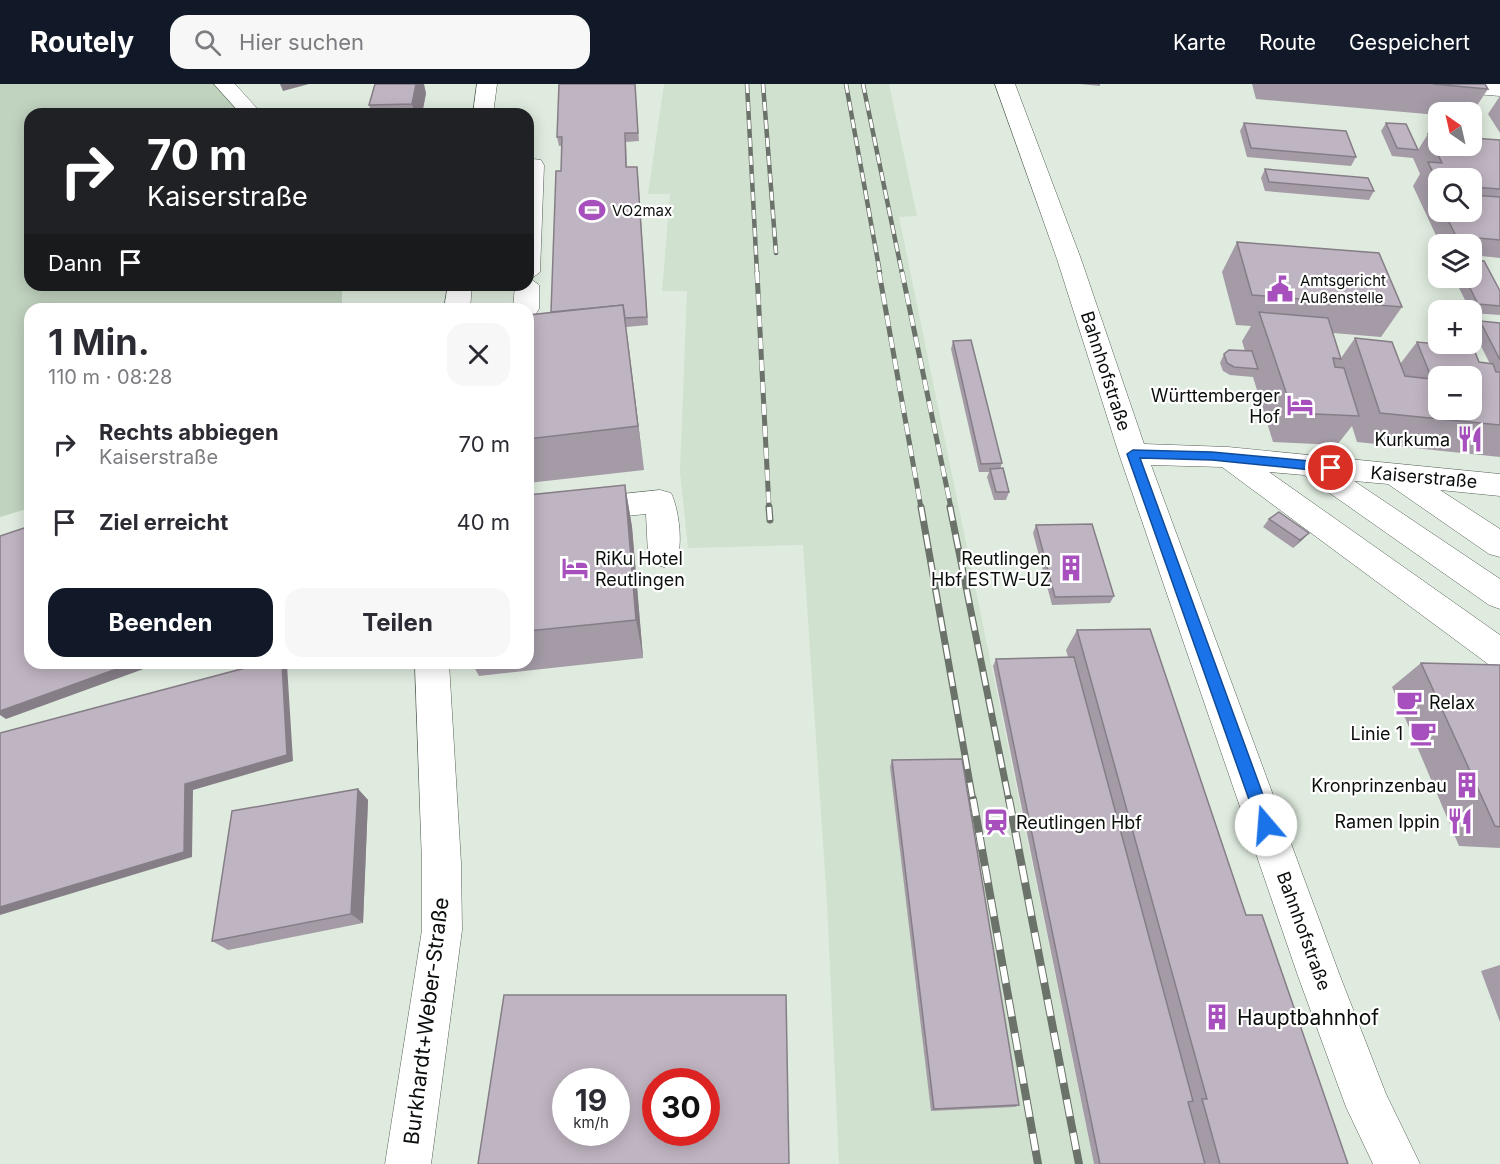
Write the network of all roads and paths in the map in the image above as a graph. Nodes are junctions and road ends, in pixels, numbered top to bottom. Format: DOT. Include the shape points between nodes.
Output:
graph roads {
  1 [pos="224,84"];
  2 [pos="487,84"];
  3 [pos="1005,84"];
  4 [pos="1426,84"];
  5 [pos="1500,90"];
  6 [pos="246,108"];
  7 [pos="484,108"];
  8 [pos="1133,454"];
  9 [pos="1228,457"];
  10 [pos="1310,465"];
  11 [pos="1395,475"];
  12 [pos="1493,488"];
  13 [pos="534,514"];
  14 [pos="1500,545"];
  15 [pos="664,555"];
  16 [pos="1500,596"];
  17 [pos="1500,654"];
  18 [pos="433,669"];
  19 [pos="408,1164"];
  20 [pos="1397,1164"];
  1 -- 6 [label="street"];
  2 -- 7 [label="street"];
  3 -- 8 [label="street, Bahnhofstraße" via="1086,308"];
  4 -- 5 [label="street"];
  8 -- 9 [label="street, Kaiserstraße"];
  8 -- 20 [label="street, Bahnhofstraße" via="1323,987 1369,1107"];
  9 -- 10 [label="street, Kaiserstraße"];
  9 -- 17 [label="street"];
  10 -- 11 [label="street, Kaiserstraße"];
  10 -- 16 [label="street"];
  11 -- 12 [label="street, Kaiserstraße"];
  11 -- 14 [label="street"];
  13 -- 15 [label="street" via="660,501"];
  18 -- 19 [label="street, Burkhardt+Weber-Straße" via="442,930"];
}
